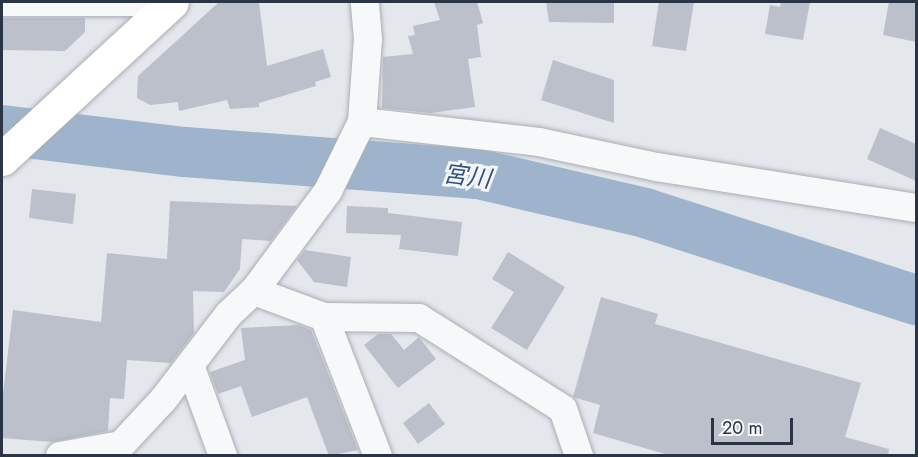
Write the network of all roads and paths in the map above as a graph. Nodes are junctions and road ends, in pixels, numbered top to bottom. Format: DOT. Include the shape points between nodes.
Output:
graph roads {
  1 [pos="4,2"];
  2 [pos="19,2"];
  3 [pos="172,2"];
  4 [pos="365,2"];
  5 [pos="361,127"];
  6 [pos="2,159"];
  7 [pos="916,208"];
  8 [pos="254,291"];
  9 [pos="324,317"];
  10 [pos="191,368"];
  11 [pos="60,456"];
  12 [pos="223,456"];
  13 [pos="378,456"];
  14 [pos="579,456"];
  1 -- 2 [label="street"];
  2 -- 3 [label="street"];
  3 -- 6 [label="street"];
  4 -- 5 [label="street" via="368,39"];
  5 -- 7 [label="street" via="539,142 657,166"];
  5 -- 8 [label="street" via="328,191"];
  8 -- 9 [label="street"];
  8 -- 10 [label="street" via="216,330"];
  9 -- 13 [label="street"];
  9 -- 14 [label="street" via="419,318 563,409"];
  10 -- 11 [label="street" via="121,445"];
  10 -- 12 [label="street"];
}
